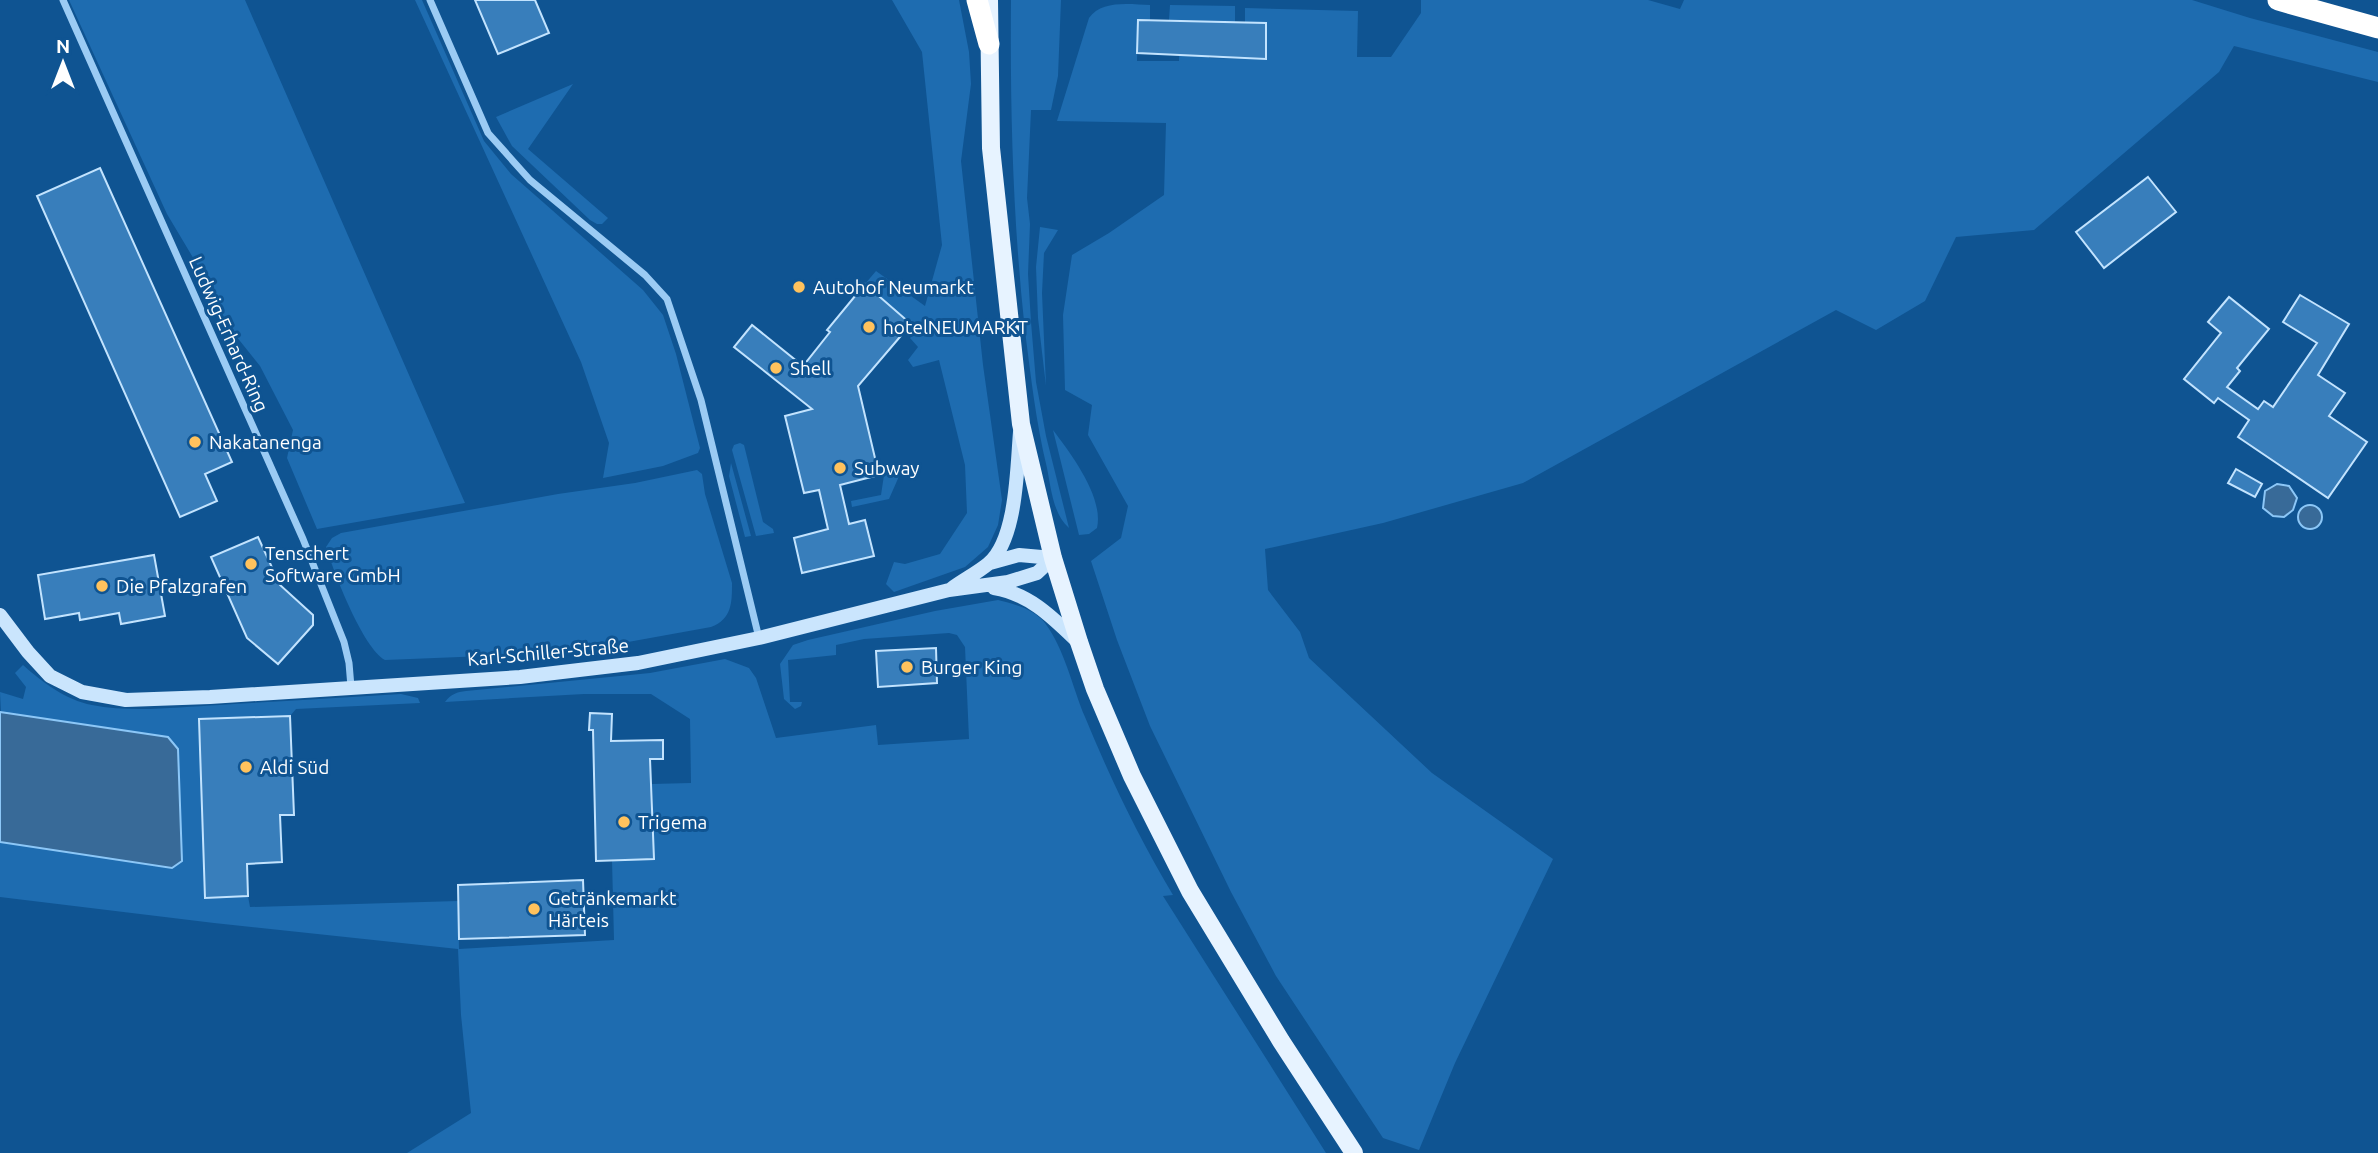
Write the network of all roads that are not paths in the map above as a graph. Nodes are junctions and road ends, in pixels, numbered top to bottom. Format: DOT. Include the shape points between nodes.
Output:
graph roads {
  1 [pos="63,0"];
  2 [pos="430,0"];
  3 [pos="977,0"];
  4 [pos="989,0"];
  5 [pos="2278,0"];
  6 [pos="2378,28"];
  7 [pos="989,44"];
  8 [pos="1021,424"];
  9 [pos="1053,558"];
  10 [pos="990,563"];
  11 [pos="982,587"];
  12 [pos="949,590"];
  13 [pos="0,615"];
  14 [pos="759,638"];
  15 [pos="1079,642"];
  16 [pos="351,687"];
  17 [pos="1354,1153"];
  1 -- 16 [label="street, Ludwig-Erhard-Ring" via="303,539 344,642"];
  2 -- 14 [label="street" via="488,133 530,180 645,275 667,299 701,400"];
  3 -- 7 [label="highway"];
  4 -- 7 [label="main road"];
  5 -- 6 [label="highway"];
  7 -- 8 [label="main road" via="994,182"];
  8 -- 9 [label="main road"];
  8 -- 10 [label="street" via="1011,518"];
  9 -- 10 [label="street" via="1019,555"];
  9 -- 11 [label="street, Karl-Schiller-Straße" via="1037,573"];
  9 -- 15 [label="main road"];
  10 -- 12 [label="street"];
  11 -- 12 [label="street, Karl-Schiller-Straße"];
  11 -- 15 [label="street" via="1028,599"];
  12 -- 14 [label="street, Karl-Schiller-Straße"];
  13 -- 16 [label="street, Karl-Schiller-Straße" via="50,676 105,698 149,700"];
  14 -- 16 [label="street, Karl-Schiller-Straße" via="570,673"];
  15 -- 17 [label="main road" via="1132,776 1190,891"];
}
